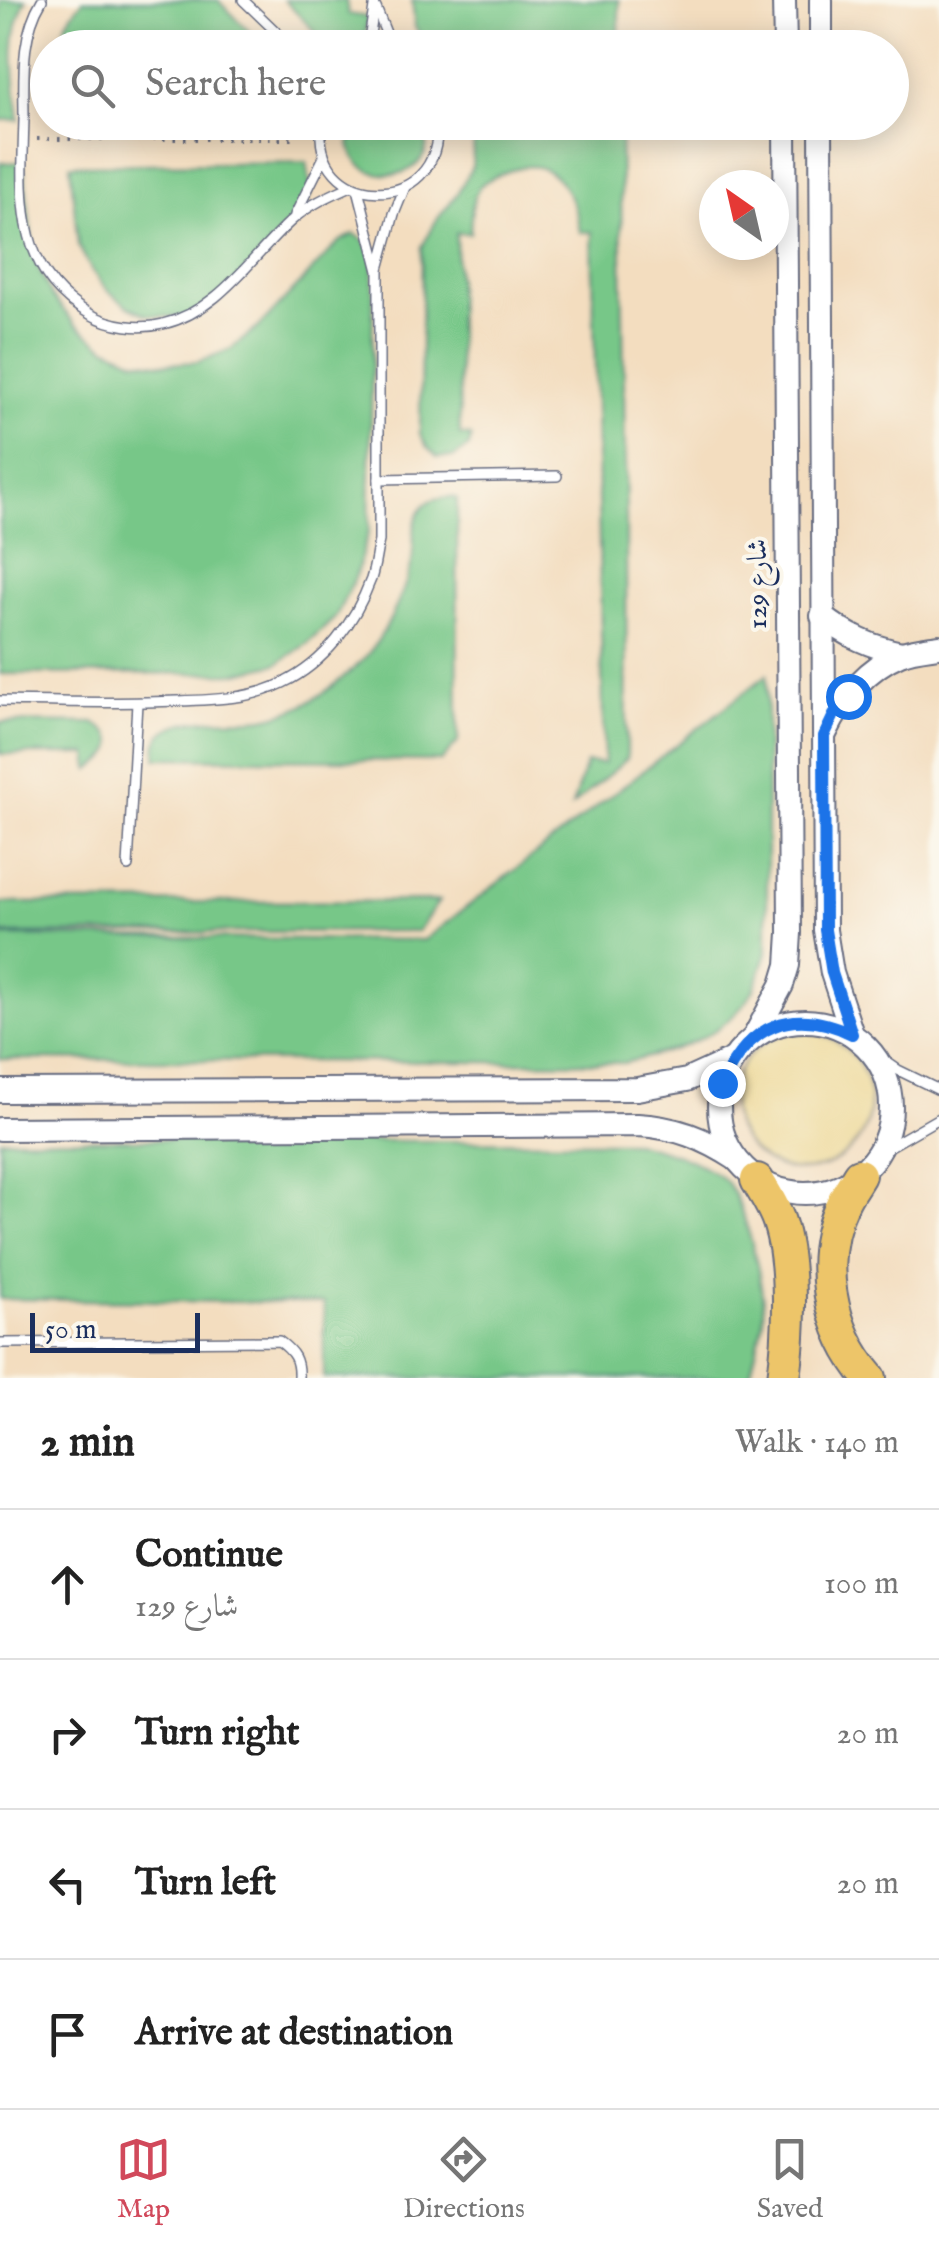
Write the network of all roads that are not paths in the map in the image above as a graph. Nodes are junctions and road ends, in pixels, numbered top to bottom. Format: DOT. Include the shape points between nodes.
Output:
graph roads {
  1 [pos="42,0"];
  2 [pos="243,0"];
  3 [pos="784,0"];
  4 [pos="821,0"];
  5 [pos="374,2"];
  6 [pos="274,30"];
  7 [pos="370,30"];
  8 [pos="385,30"];
  9 [pos="784,30"];
  10 [pos="821,30"];
  11 [pos="320,140"];
  12 [pos="438,140"];
  13 [pos="785,140"];
  14 [pos="822,140"];
  15 [pos="324,156"];
  16 [pos="405,187"];
  17 [pos="354,188"];
  18 [pos="294,217"];
  19 [pos="379,271"];
  20 [pos="557,476"];
  21 [pos="380,478"];
  22 [pos="822,616"];
  23 [pos="939,646"];
  24 [pos="902,653"];
  25 [pos="0,701"];
  26 [pos="137,703"];
  27 [pos="824,736"];
  28 [pos="128,866"];
  29 [pos="852,1034"];
  30 [pos="754,1037"];
  31 [pos="876,1054"];
  32 [pos="733,1059"];
  33 [pos="939,1090"];
  34 [pos="0,1091"];
  35 [pos="939,1118"];
  36 [pos="0,1128"];
  37 [pos="869,1164"];
  38 [pos="746,1170"];
  39 [pos="0,1342"];
  40 [pos="298,1378"];
  41 [pos="784,1378"];
  42 [pos="870,1378"];
  1 -- 18 [label="lane" via="25,48 24,211 34,254 71,304 130,327 191,314 218,296"];
  2 -- 6 [label="lane"];
  3 -- 9 [label="street"];
  4 -- 10 [label="street"];
  5 -- 7 [label="lane"];
  5 -- 8 [label="lane"];
  11 -- 15 [label="lane"];
  12 -- 16 [label="lane" via="432,161"];
  13 -- 30 [label="street, شارع 129" via="790,933 782,986"];
  14 -- 22 [label="street"];
  15 -- 17 [label="lane"];
  15 -- 18 [label="lane"];
  16 -- 17 [label="lane" via="374,193"];
  16 -- 19 [label="lane"];
  17 -- 18 [label="lane"];
  17 -- 19 [label="lane"];
  19 -- 21 [label="lane"];
  20 -- 21 [label="lane"];
  21 -- 26 [label="lane" via="372,576 339,638 310,666 246,695"];
  22 -- 24 [label="street" via="859,641"];
  22 -- 27 [label="street"];
  23 -- 24 [label="street"];
  24 -- 27 [label="street" via="864,678"];
  25 -- 26 [label="lane"];
  26 -- 28 [label="lane"];
  27 -- 29 [label="street" via="825,930"];
  29 -- 30 [label="street" via="802,1021"];
  29 -- 31 [label="street"];
  30 -- 32 [label="street"];
  31 -- 33 [label="lane"];
  31 -- 37 [label="street" via="892,1102 890,1128"];
  32 -- 34 [label="street" via="687,1080 636,1088"];
  32 -- 38 [label="street" via="718,1110 723,1136"];
  35 -- 37 [label="lane"];
  36 -- 38 [label="street" via="664,1126 714,1144"];
  37 -- 38 [label="street" via="835,1188 809,1194 782,1191"];
  37 -- 42 [label="highway" via="842,1202 828,1263 836,1320"];
  38 -- 41 [label="highway" via="779,1221 784,1244"];
  39 -- 40 [label="lane" via="279,1341 292,1350"];
}
